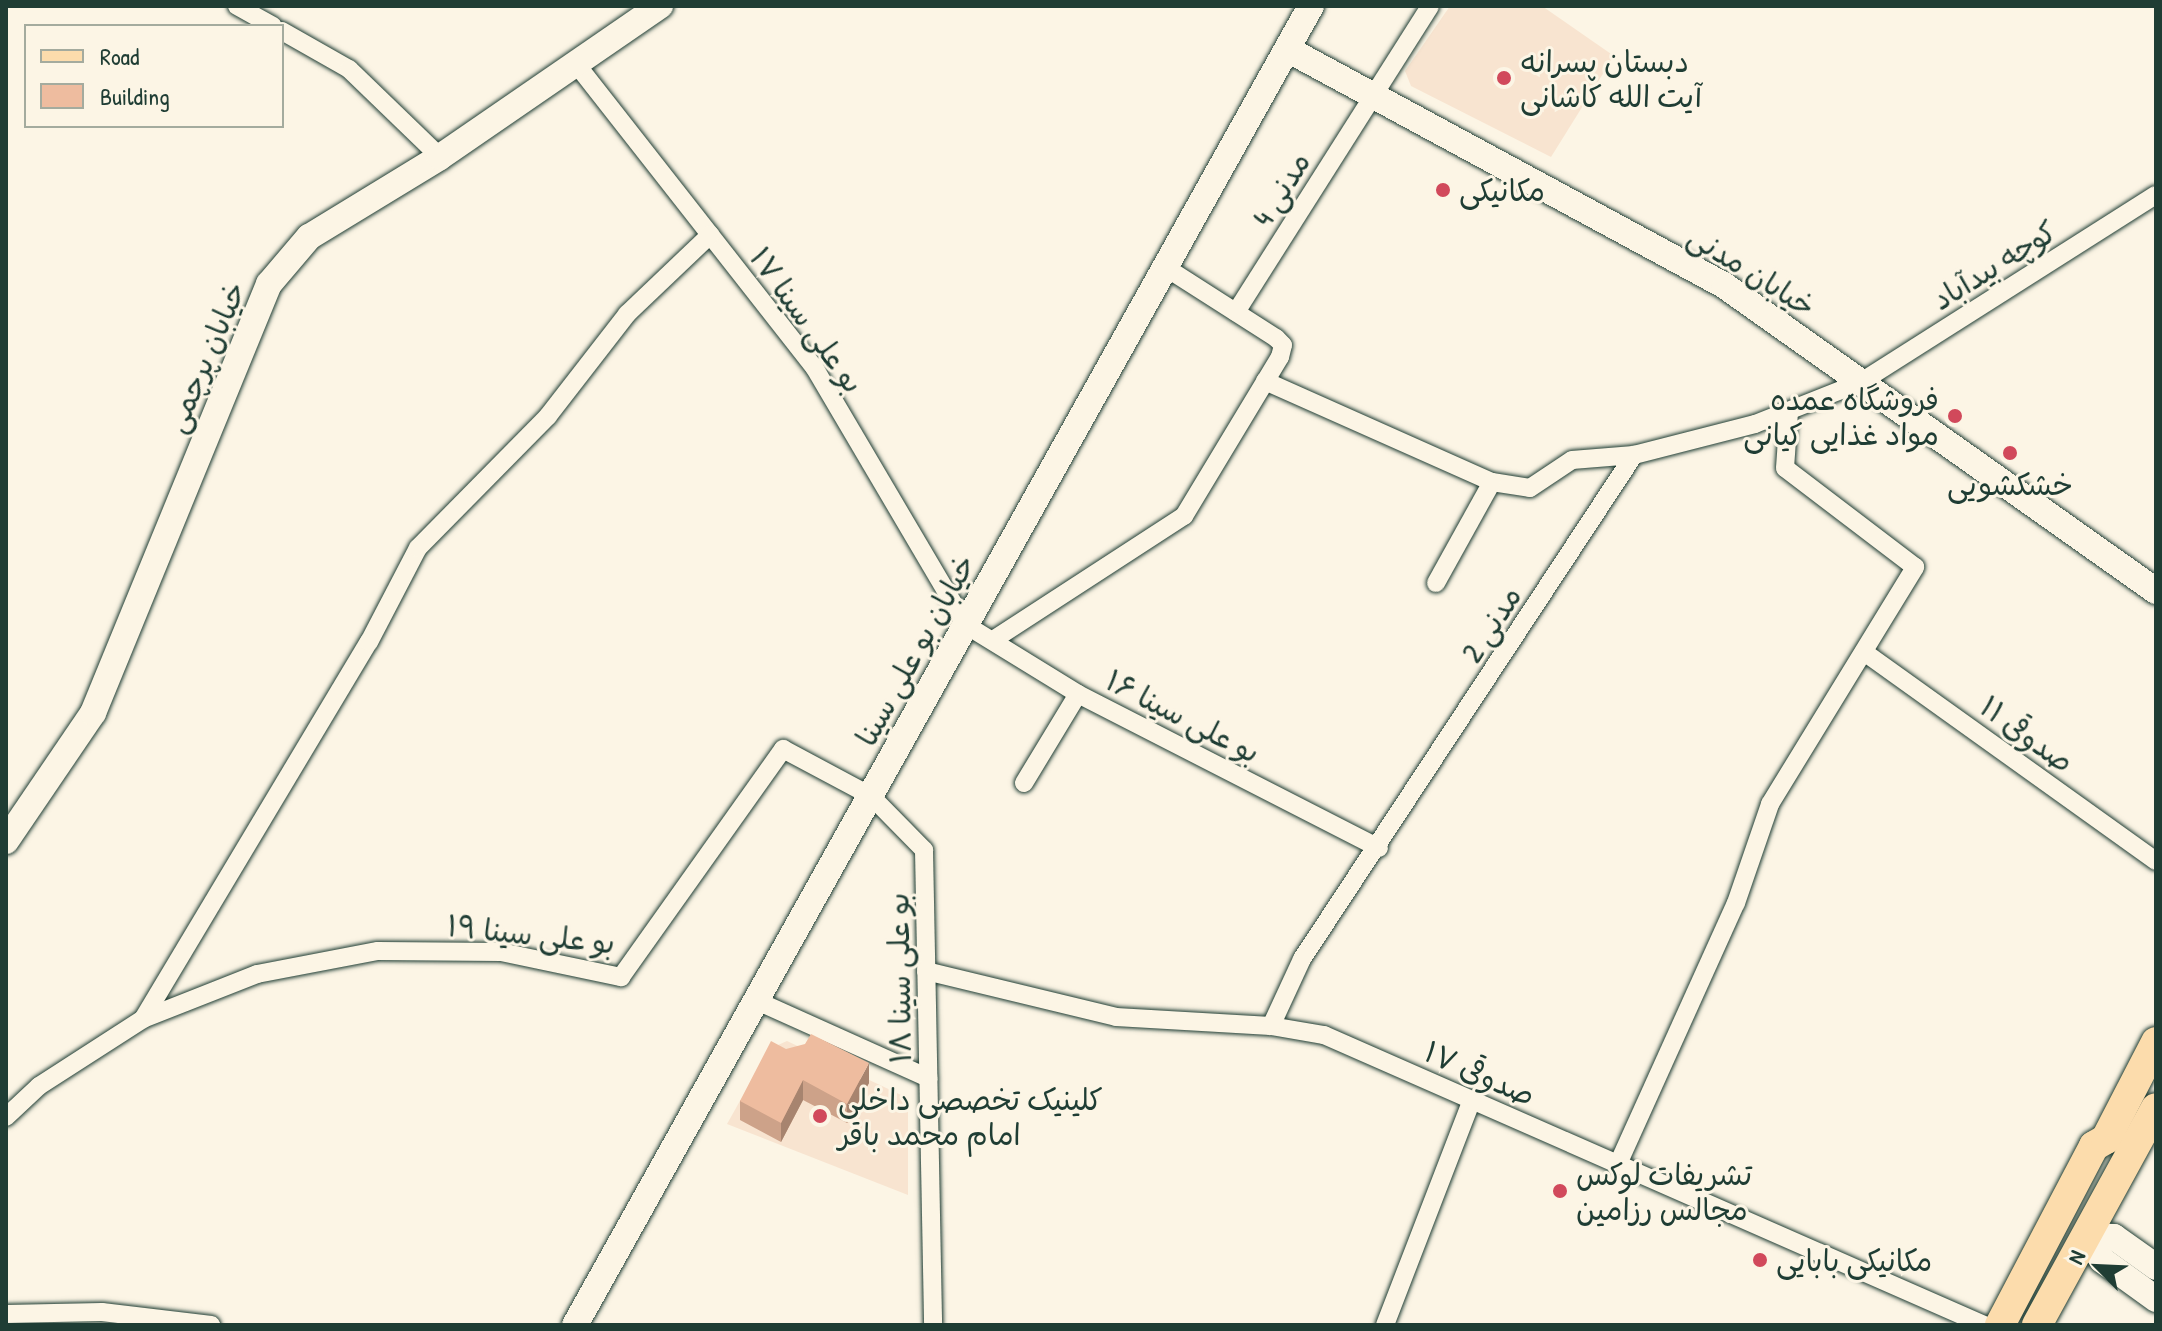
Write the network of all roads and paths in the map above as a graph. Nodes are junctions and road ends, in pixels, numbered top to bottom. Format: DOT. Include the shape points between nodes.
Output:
graph roads {
  1 [pos="237,6"];
  2 [pos="660,6"];
  3 [pos="1311,6"];
  4 [pos="1430,6"];
  5 [pos="269,24"];
  6 [pos="284,32"];
  7 [pos="1287,49"];
  8 [pos="577,65"];
  9 [pos="1373,96"];
  10 [pos="440,157"];
  11 [pos="2156,195"];
  12 [pos="710,235"];
  13 [pos="1165,267"];
  14 [pos="1236,312"];
  15 [pos="1265,381"];
  16 [pos="1861,382"];
  17 [pos="1789,412"];
  18 [pos="1634,455"];
  19 [pos="1492,482"];
  20 [pos="1436,583"];
  21 [pos="2156,591"];
  22 [pos="966,625"];
  23 [pos="993,640"];
  24 [pos="1864,652"];
  25 [pos="1078,694"];
  26 [pos="1024,783"];
  27 [pos="871,796"];
  28 [pos="6,841"];
  29 [pos="1379,848"];
  30 [pos="2156,861"];
  31 [pos="926,971"];
  32 [pos="757,1001"];
  33 [pos="143,1019"];
  34 [pos="1271,1026"];
  35 [pos="2156,1042"];
  36 [pos="928,1078"];
  37 [pos="1472,1100"];
  38 [pos="2156,1108"];
  39 [pos="6,1117"];
  40 [pos="2106,1139"];
  41 [pos="1618,1164"];
  42 [pos="2100,1236"];
  43 [pos="2156,1267"];
  44 [pos="2025,1279"];
  45 [pos="2156,1299"];
  46 [pos="6,1314"];
  47 [pos="211,1325"];
  48 [pos="575,1325"];
  49 [pos="933,1325"];
  50 [pos="1385,1325"];
  51 [pos="1984,1325"];
  52 [pos="2000,1325"];
  53 [pos="2037,1325"];
  1 -- 5 [label="street"];
  2 -- 8 [label="street, خیابان پرچمی"];
  3 -- 7 [label="street, خیابان بو علی سینا"];
  4 -- 9 [label="street, مدنی 4"];
  6 -- 10 [label="street" via="349,69"];
  7 -- 9 [label="street, خیابان مدنی"];
  7 -- 13 [label="street, خیابان بو علی سینا"];
  8 -- 10 [label="street, خیابان پرچمی"];
  8 -- 12 [label="street, بو علی سینا ۱۷"];
  9 -- 14 [label="street, مدنی 4"];
  9 -- 16 [label="street, خیابان مدنی" via="1725,286"];
  10 -- 28 [label="street, خیابان پرچمی" via="309,237 269,284 93,713"];
  11 -- 16 [label="street, کوچه بیدآباد"];
  12 -- 22 [label="street, بو علی سینا ۱۷" via="814,367"];
  12 -- 33 [label="street" via="627,314 548,416 418,548 369,642"];
  13 -- 14 [label="street"];
  13 -- 22 [label="street, خیابان بو علی سینا"];
  14 -- 15 [label="street" via="1283,345"];
  15 -- 19 [label="street"];
  15 -- 23 [label="street" via="1184,516"];
  16 -- 17 [label="street"];
  16 -- 21 [label="street, خیابان مدنی"];
  17 -- 18 [label="street"];
  17 -- 24 [label="street" via="1785,468 1915,567"];
  18 -- 19 [label="street" via="1572,460 1530,488"];
  18 -- 29 [label="street, مدنی 2"];
  19 -- 20 [label="street"];
  22 -- 23 [label="street, بو علی سینا ۱۶"];
  22 -- 27 [label="street, خیابان بو علی سینا"];
  23 -- 25 [label="street, بو علی سینا ۱۶"];
  24 -- 30 [label="street, صدوقی ۱۱"];
  24 -- 41 [label="street" via="1770,804 1736,903"];
  25 -- 26 [label="street"];
  25 -- 29 [label="street, بو علی سینا ۱۶"];
  27 -- 31 [label="street, بو علی سینا ۱۸" via="924,850"];
  27 -- 32 [label="street, خیابان بو علی سینا"];
  27 -- 33 [label="street, بو علی سینا ۱۹" via="783,749 621,977 501,952 378,951 257,974"];
  29 -- 34 [label="street, مدنی 2" via="1302,959"];
  31 -- 34 [label="street, صدوقی ۱۷" via="1116,1017"];
  31 -- 36 [label="street, بو علی سینا ۱۸"];
  32 -- 36 [label="street"];
  32 -- 48 [label="street, خیابان بو علی سینا"];
  33 -- 39 [label="street, بو علی سینا ۱۹" via="39,1086"];
  34 -- 37 [label="street, صدوقی ۱۷" via="1324,1035"];
  35 -- 40 [label="main road"];
  36 -- 49 [label="street, بو علی سینا ۱۸"];
  37 -- 41 [label="street, صدوقی ۱۷"];
  37 -- 50 [label="street"];
  38 -- 42 [label="main road" via="2108,1196"];
  40 -- 42 [label="main road" via="2080,1197"];
  40 -- 44 [label="main road" via="2094,1146"];
  41 -- 51 [label="street, صدوقی ۱۷"];
  42 -- 43 [label="street"];
  42 -- 44 [label="main road" via="2045,1260"];
  42 -- 45 [label="street" via="2102,1260"];
  42 -- 53 [label="main road"];
  44 -- 52 [label="main road"];
  46 -- 47 [label="street" via="102,1312"];
}
